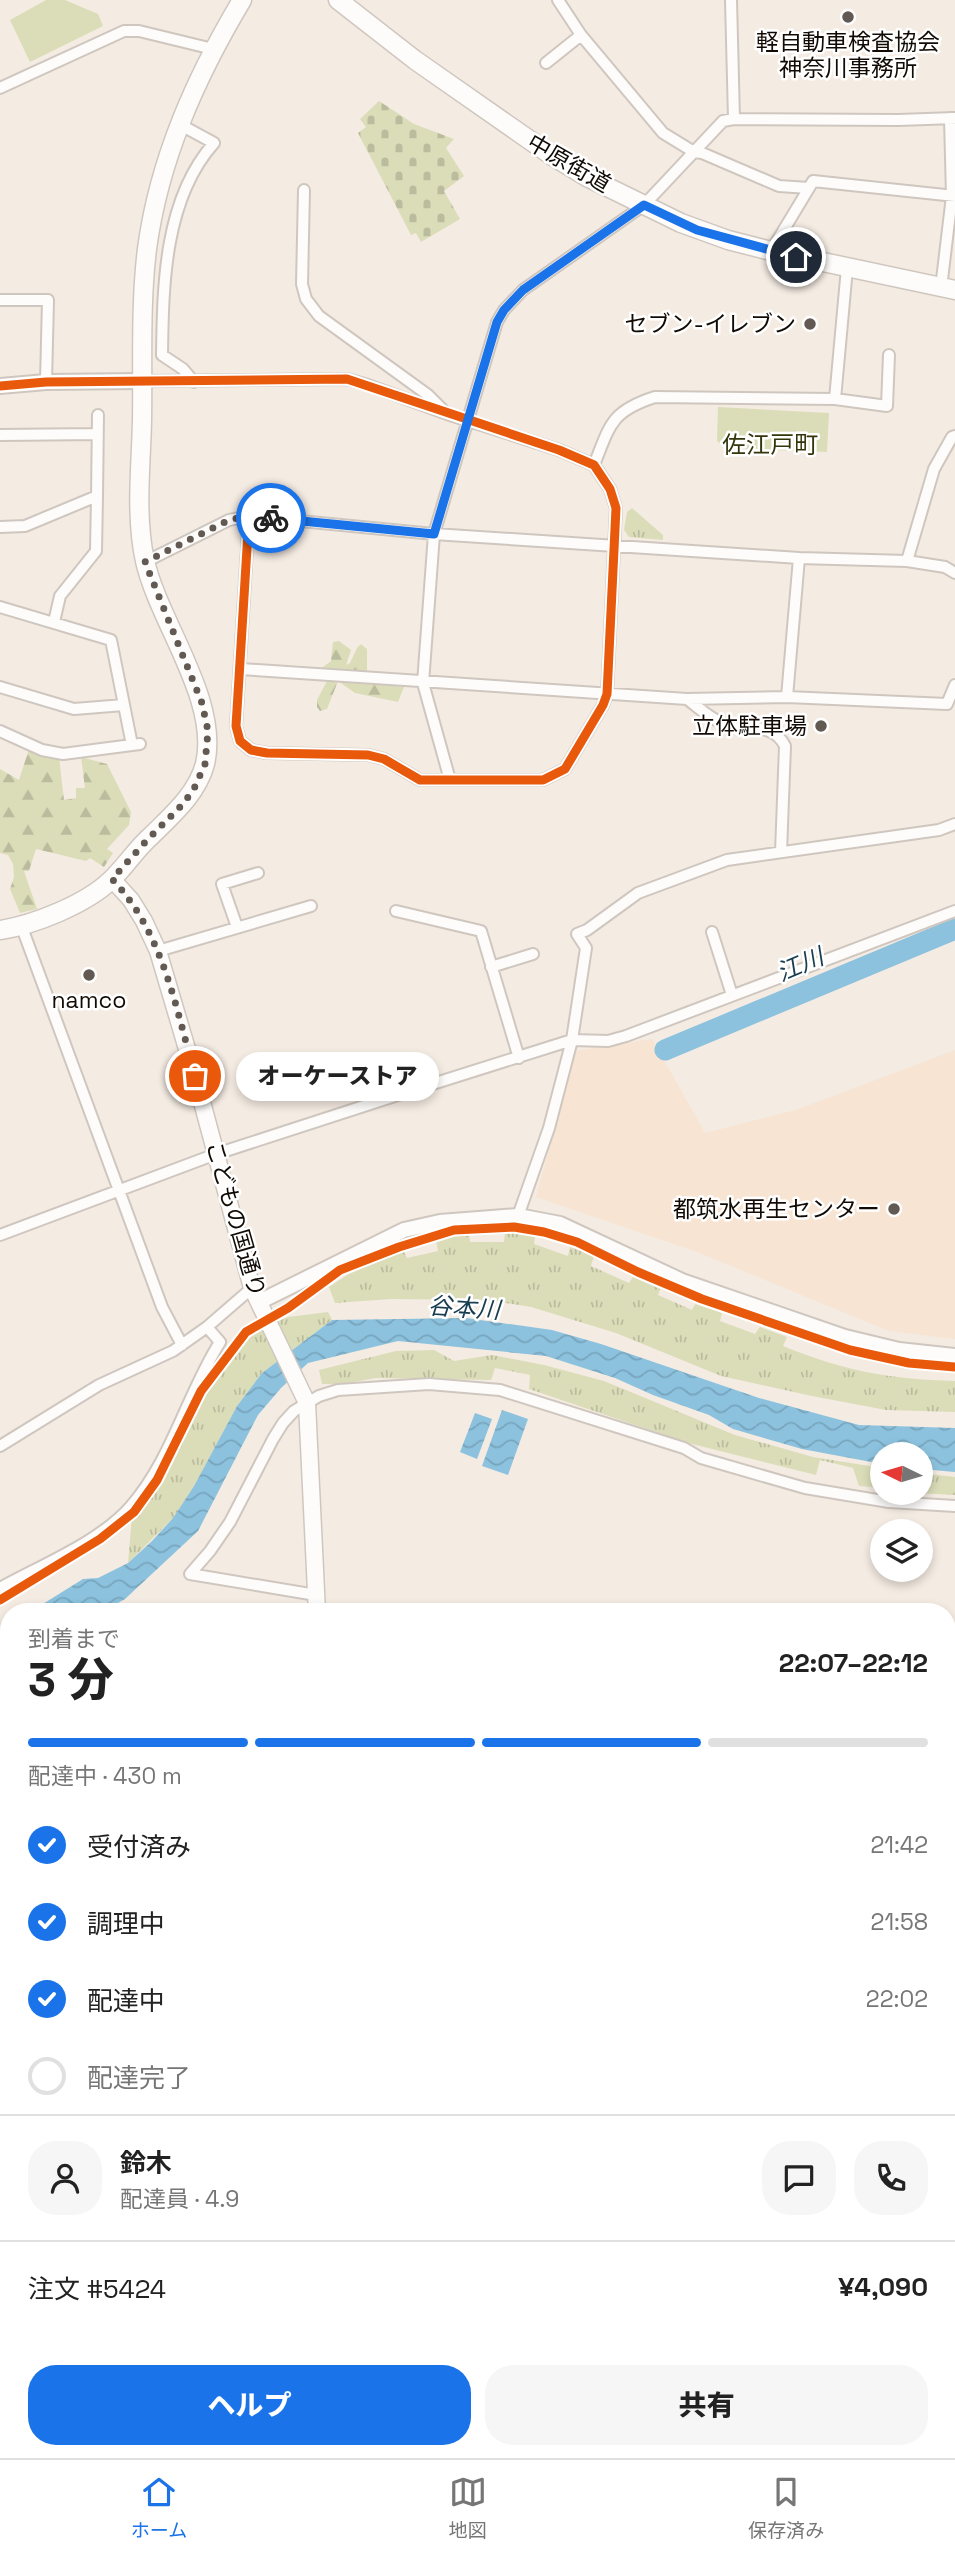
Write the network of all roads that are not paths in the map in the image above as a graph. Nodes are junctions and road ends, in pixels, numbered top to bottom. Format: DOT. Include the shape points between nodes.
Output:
graph roads {
  1 [pos="242,0"];
  2 [pos="338,0"];
  3 [pos="558,0"];
  4 [pos="731,0"];
  5 [pos="581,35"];
  6 [pos="213,48"];
  7 [pos="546,63"];
  8 [pos="0,88"];
  9 [pos="953,118"];
  10 [pos="734,119"];
  11 [pos="179,124"];
  12 [pos="694,152"];
  13 [pos="809,188"];
  14 [pos="304,190"];
  15 [pos="954,196"];
  16 [pos="644,205"];
  17 [pos="771,251"];
  18 [pos="847,268"];
  19 [pos="948,289"];
  20 [pos="0,300"];
  21 [pos="889,355"];
  22 [pos="143,381"];
  23 [pos="46,382"];
  24 [pos="194,382"];
  25 [pos="0,386"];
  26 [pos="835,399"];
  27 [pos="447,414"];
  28 [pos="98,415"];
  29 [pos="467,421"];
  30 [pos="97,434"];
  31 [pos="0,435"];
  32 [pos="955,436"];
  33 [pos="594,465"];
  34 [pos="97,496"];
  35 [pos="249,516"];
  36 [pos="0,527"];
  37 [pos="434,534"];
  38 [pos="613,544"];
  39 [pos="799,558"];
  40 [pos="907,561"];
  41 [pos="145,562"];
  42 [pos="955,573"];
  43 [pos="0,607"];
  44 [pos="54,622"];
  45 [pos="241,669"];
  46 [pos="423,683"];
  47 [pos="955,685"];
  48 [pos="0,688"];
  49 [pos="607,694"];
  50 [pos="787,696"];
  51 [pos="687,699"];
  52 [pos="124,705"];
  53 [pos="0,731"];
  54 [pos="450,780"];
  55 [pos="955,824"];
  56 [pos="781,852"];
  57 [pos="258,873"];
  58 [pos="112,879"];
  59 [pos="311,906"];
  60 [pos="396,911"];
  61 [pos="955,911"];
  62 [pos="21,925"];
  63 [pos="237,927"];
  64 [pos="0,930"];
  65 [pos="702,946"];
  66 [pos="158,951"];
  67 [pos="533,954"];
  68 [pos="491,967"];
  69 [pos="732,995"];
  70 [pos="572,1041"];
  71 [pos="519,1058"];
  72 [pos="216,1154"];
  73 [pos="118,1191"];
  74 [pos="518,1216"];
  75 [pos="0,1235"];
  76 [pos="259,1301"];
  77 [pos="207,1327"];
  78 [pos="182,1345"];
  79 [pos="955,1356"];
  80 [pos="306,1401"];
  81 [pos="1,1441"];
  82 [pos="955,1506"];
  83 [pos="0,1588"];
  84 [pos="316,1603"];
  1 -- 6 [label="main road"];
  2 -- 16 [label="main road, 中原街道" via="513,130 587,177"];
  3 -- 5 [label="street"];
  4 -- 10 [label="street"];
  5 -- 7 [label="street"];
  5 -- 12 [label="street" via="663,133"];
  6 -- 8 [label="street" via="124,31"];
  6 -- 11 [label="main road"];
  9 -- 10 [label="street"];
  9 -- 15 [label="street"];
  10 -- 12 [label="street" via="723,121"];
  11 -- 22 [label="main road" via="147,249"];
  11 -- 24 [label="street" via="214,143 194,171 183,199 163,290 162,355"];
  12 -- 13 [label="street" via="779,186"];
  12 -- 16 [label="street"];
  13 -- 15 [label="street" via="813,181"];
  13 -- 17 [label="street"];
  14 -- 27 [label="street" via="302,284 306,299 319,316 428,395"];
  15 -- 19 [label="street"];
  16 -- 17 [label="main road, 中原街道" via="697,230"];
  16 -- 29 [label="street" via="523,290 504,310"];
  17 -- 18 [label="main road, 中原街道"];
  18 -- 19 [label="main road, 中原街道"];
  18 -- 26 [label="street"];
  20 -- 23 [label="street" via="48,300"];
  21 -- 26 [label="street" via="887,406"];
  22 -- 23 [label="street" via="98,387"];
  22 -- 24 [label="street"];
  22 -- 41 [label="main road"];
  23 -- 25 [label="street"];
  24 -- 27 [label="street" via="347,379"];
  26 -- 33 [label="street" via="655,397 629,405 610,425"];
  27 -- 29 [label="street"];
  28 -- 30 [label="street"];
  29 -- 33 [label="street"];
  29 -- 37 [label="street"];
  30 -- 31 [label="street"];
  30 -- 34 [label="street"];
  32 -- 40 [label="street" via="934,469"];
  33 -- 38 [label="street" via="611,489 616,508"];
  34 -- 36 [label="street" via="25,526"];
  34 -- 44 [label="street" via="96,551 60,596"];
  35 -- 37 [label="street"];
  35 -- 41 [label="street" via="229,520"];
  35 -- 45 [label="street"];
  37 -- 38 [label="street"];
  37 -- 46 [label="street"];
  38 -- 39 [label="street"];
  38 -- 49 [label="street"];
  39 -- 40 [label="street"];
  39 -- 50 [label="street"];
  40 -- 42 [label="street"];
  41 -- 58 [label="main road" via="202,703 208,731 205,764 193,791"];
  43 -- 44 [label="street"];
  44 -- 52 [label="street" via="111,640"];
  45 -- 46 [label="street"];
  45 -- 54 [label="street" via="236,726 240,741 251,750 368,755 420,780"];
  46 -- 49 [label="street"];
  46 -- 54 [label="street"];
  47 -- 50 [label="street" via="947,704"];
  48 -- 52 [label="street" via="74,709"];
  49 -- 51 [label="street"];
  49 -- 54 [label="street" via="565,769 543,780"];
  50 -- 51 [label="street"];
  51 -- 56 [label="street" via="716,721 776,732 781,738 785,746"];
  52 -- 53 [label="street" via="136,744 63,754"];
  55 -- 56 [label="street"];
  56 -- 70 [label="street" via="727,860 638,893 577,934 586,948"];
  57 -- 63 [label="street" via="222,884"];
  58 -- 62 [label="main road" via="91,896"];
  58 -- 66 [label="main road, こどもの国通り" via="138,911"];
  59 -- 63 [label="street"];
  60 -- 68 [label="street" via="481,931"];
  61 -- 69 [label="street"];
  62 -- 64 [label="main road"];
  62 -- 73 [label="street"];
  63 -- 66 [label="street"];
  65 -- 69 [label="street" via="714,937"];
  66 -- 72 [label="main road, こどもの国通り"];
  67 -- 68 [label="street"];
  68 -- 71 [label="street"];
  69 -- 70 [label="street" via="608,1041"];
  70 -- 71 [label="street"];
  70 -- 74 [label="street" via="549,1128"];
  71 -- 72 [label="street"];
  72 -- 73 [label="street"];
  72 -- 76 [label="main road, こどもの国通り"];
  73 -- 75 [label="street"];
  73 -- 78 [label="street" via="162,1307"];
  74 -- 76 [label="street" via="440,1222 404,1230"];
  74 -- 79 [label="street" via="560,1224 682,1281 845,1337 899,1350"];
  76 -- 77 [label="street"];
  76 -- 80 [label="main road, こどもの国通り"];
  77 -- 78 [label="street"];
  77 -- 83 [label="street" via="220,1342 151,1478 130,1507 68,1553"];
  78 -- 81 [label="street" via="99,1385"];
  80 -- 82 [label="street" via="364,1387 429,1384 500,1390 805,1488 889,1502"];
  80 -- 84 [label="main road, こどもの国通り"];
  80 -- 84 [label="street" via="278,1431 230,1522 190,1574"];
}
